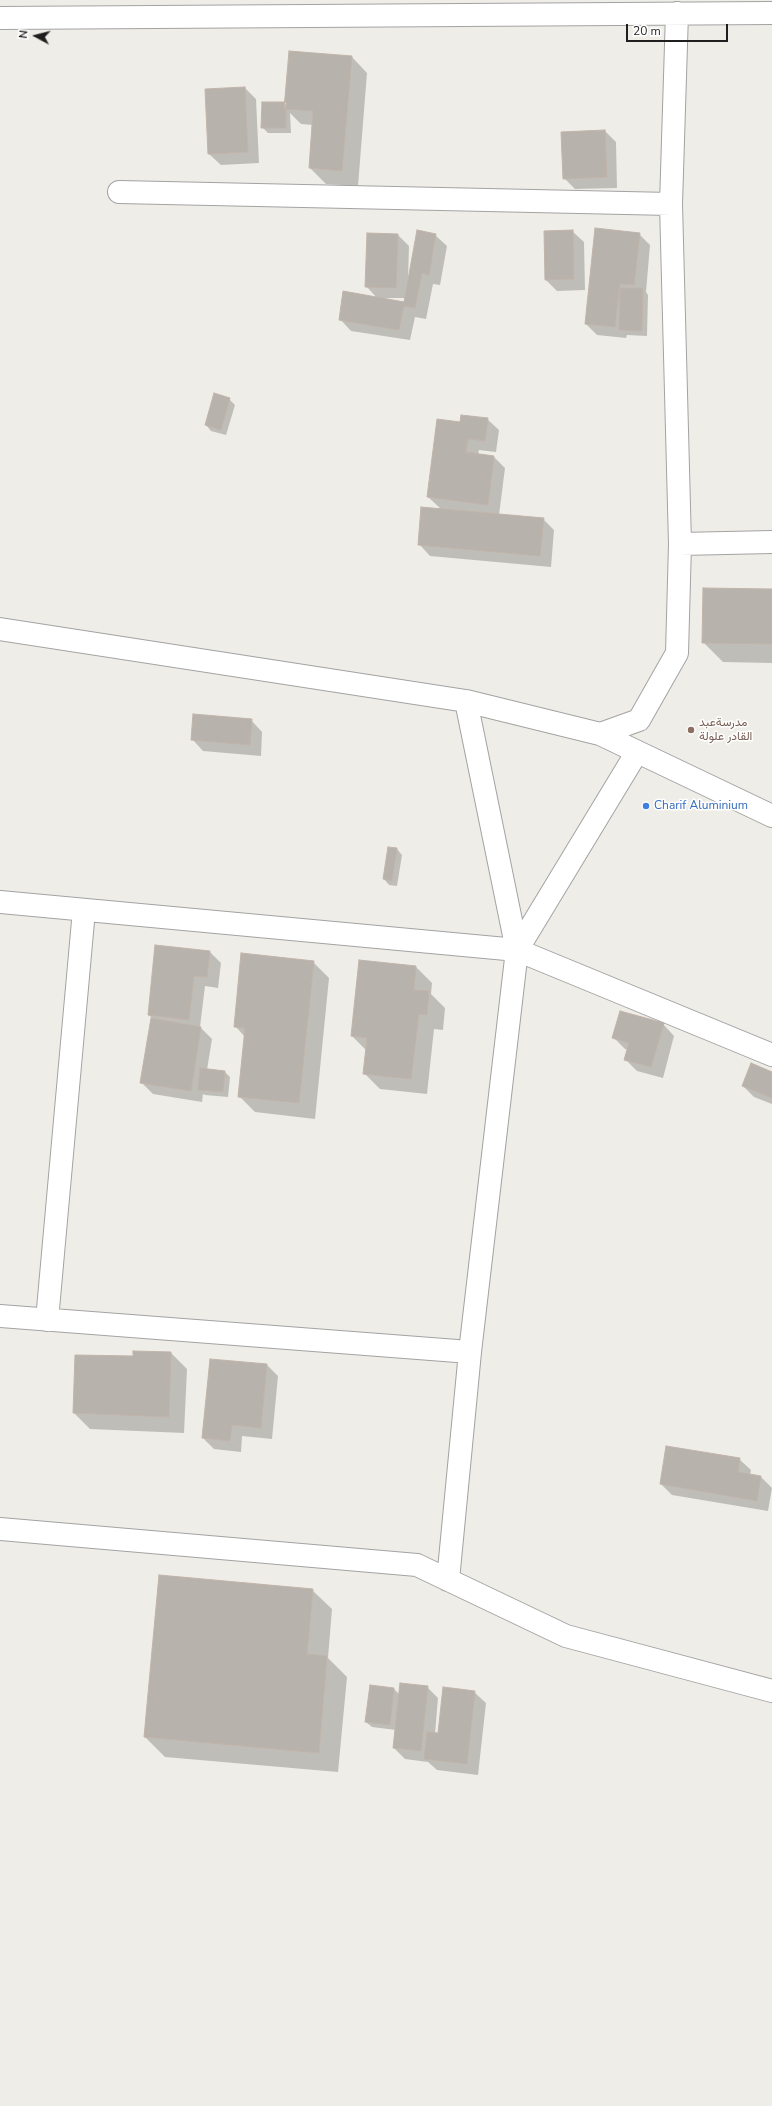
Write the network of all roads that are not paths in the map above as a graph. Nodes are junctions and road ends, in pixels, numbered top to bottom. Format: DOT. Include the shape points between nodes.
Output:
graph roads {
  1 [pos="772,13"];
  2 [pos="677,14"];
  3 [pos="0,18"];
  4 [pos="118,192"];
  5 [pos="671,204"];
  6 [pos="772,542"];
  7 [pos="680,544"];
  8 [pos="0,630"];
  9 [pos="466,701"];
  10 [pos="600,734"];
  11 [pos="637,752"];
  12 [pos="772,816"];
  13 [pos="0,902"];
  14 [pos="84,910"];
  15 [pos="517,950"];
  16 [pos="772,1055"];
  17 [pos="0,1316"];
  18 [pos="47,1320"];
  19 [pos="470,1352"];
  20 [pos="0,1529"];
  21 [pos="448,1580"];
  22 [pos="772,1691"];
  1 -- 2 [label="street"];
  2 -- 3 [label="street"];
  2 -- 5 [label="street"];
  4 -- 5 [label="street"];
  5 -- 7 [label="street"];
  6 -- 7 [label="street"];
  7 -- 10 [label="street" via="677,653 639,720"];
  8 -- 9 [label="street"];
  9 -- 10 [label="street"];
  9 -- 15 [label="street"];
  10 -- 11 [label="street"];
  11 -- 12 [label="street"];
  11 -- 15 [label="street"];
  13 -- 14 [label="street"];
  14 -- 15 [label="street"];
  14 -- 18 [label="street"];
  15 -- 16 [label="street"];
  15 -- 19 [label="street"];
  17 -- 18 [label="street"];
  18 -- 19 [label="street"];
  19 -- 21 [label="street"];
  20 -- 21 [label="street" via="417,1565"];
  21 -- 22 [label="street" via="566,1636"];
}
